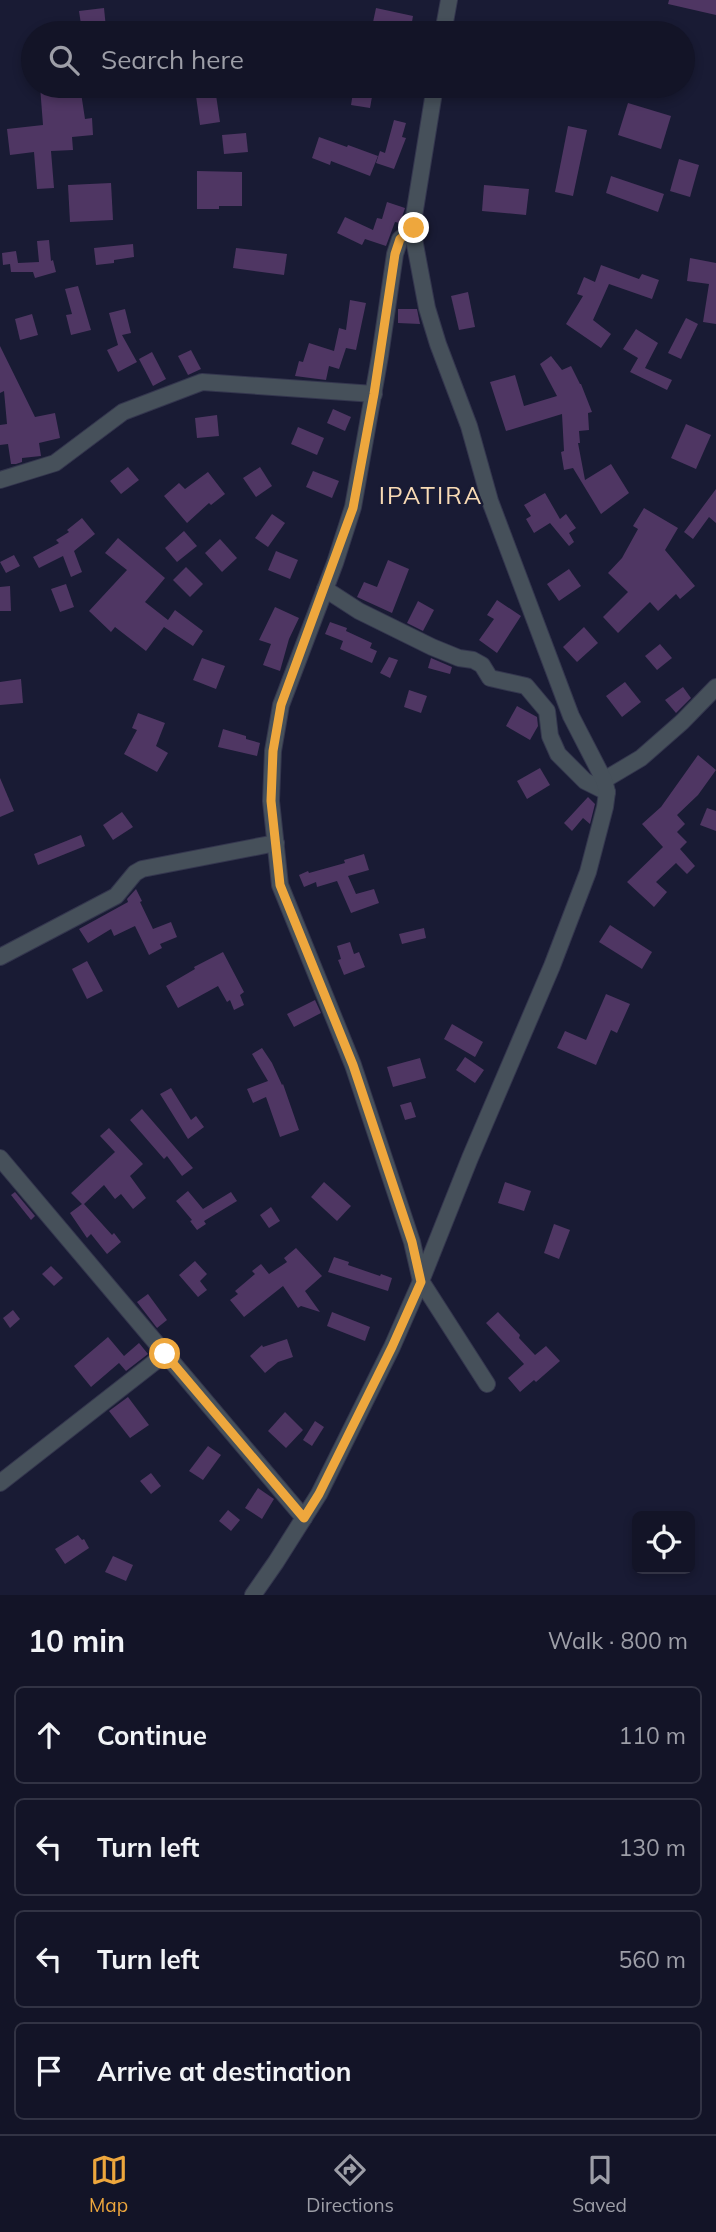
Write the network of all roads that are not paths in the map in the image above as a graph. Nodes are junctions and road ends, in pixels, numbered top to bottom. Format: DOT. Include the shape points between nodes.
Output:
graph roads {
  1 [pos="449,0"];
  2 [pos="445,21"];
  3 [pos="433,98"];
  4 [pos="409,235"];
  5 [pos="374,394"];
  6 [pos="0,480"];
  7 [pos="325,589"];
  8 [pos="716,687"];
  9 [pos="605,786"];
  10 [pos="276,843"];
  11 [pos="0,957"];
  12 [pos="0,1158"];
  13 [pos="421,1282"];
  14 [pos="165,1354"];
  15 [pos="487,1384"];
  16 [pos="0,1483"];
  17 [pos="304,1518"];
  18 [pos="253,1595"];
  1 -- 2 [label="street"];
  3 -- 4 [label="street"];
  4 -- 5 [label="street" via="390,278"];
  4 -- 9 [label="street" via="426,308 469,426 490,501 571,716"];
  5 -- 6 [label="street" via="201,382 123,412 55,463"];
  5 -- 7 [label="street" via="353,508"];
  7 -- 9 [label="street" via="432,647 473,660 489,678 526,686 547,711 558,754 584,781"];
  7 -- 10 [label="street" via="281,705 271,801"];
  8 -- 9 [label="street"];
  9 -- 13 [label="street" via="600,832 588,872"];
  10 -- 11 [label="street" via="142,869 116,896"];
  10 -- 13 [label="street" via="280,885 353,1065"];
  12 -- 14 [label="street"];
  13 -- 15 [label="street"];
  13 -- 17 [label="street"];
  14 -- 16 [label="street"];
  14 -- 17 [label="street"];
  17 -- 18 [label="street"];
}
